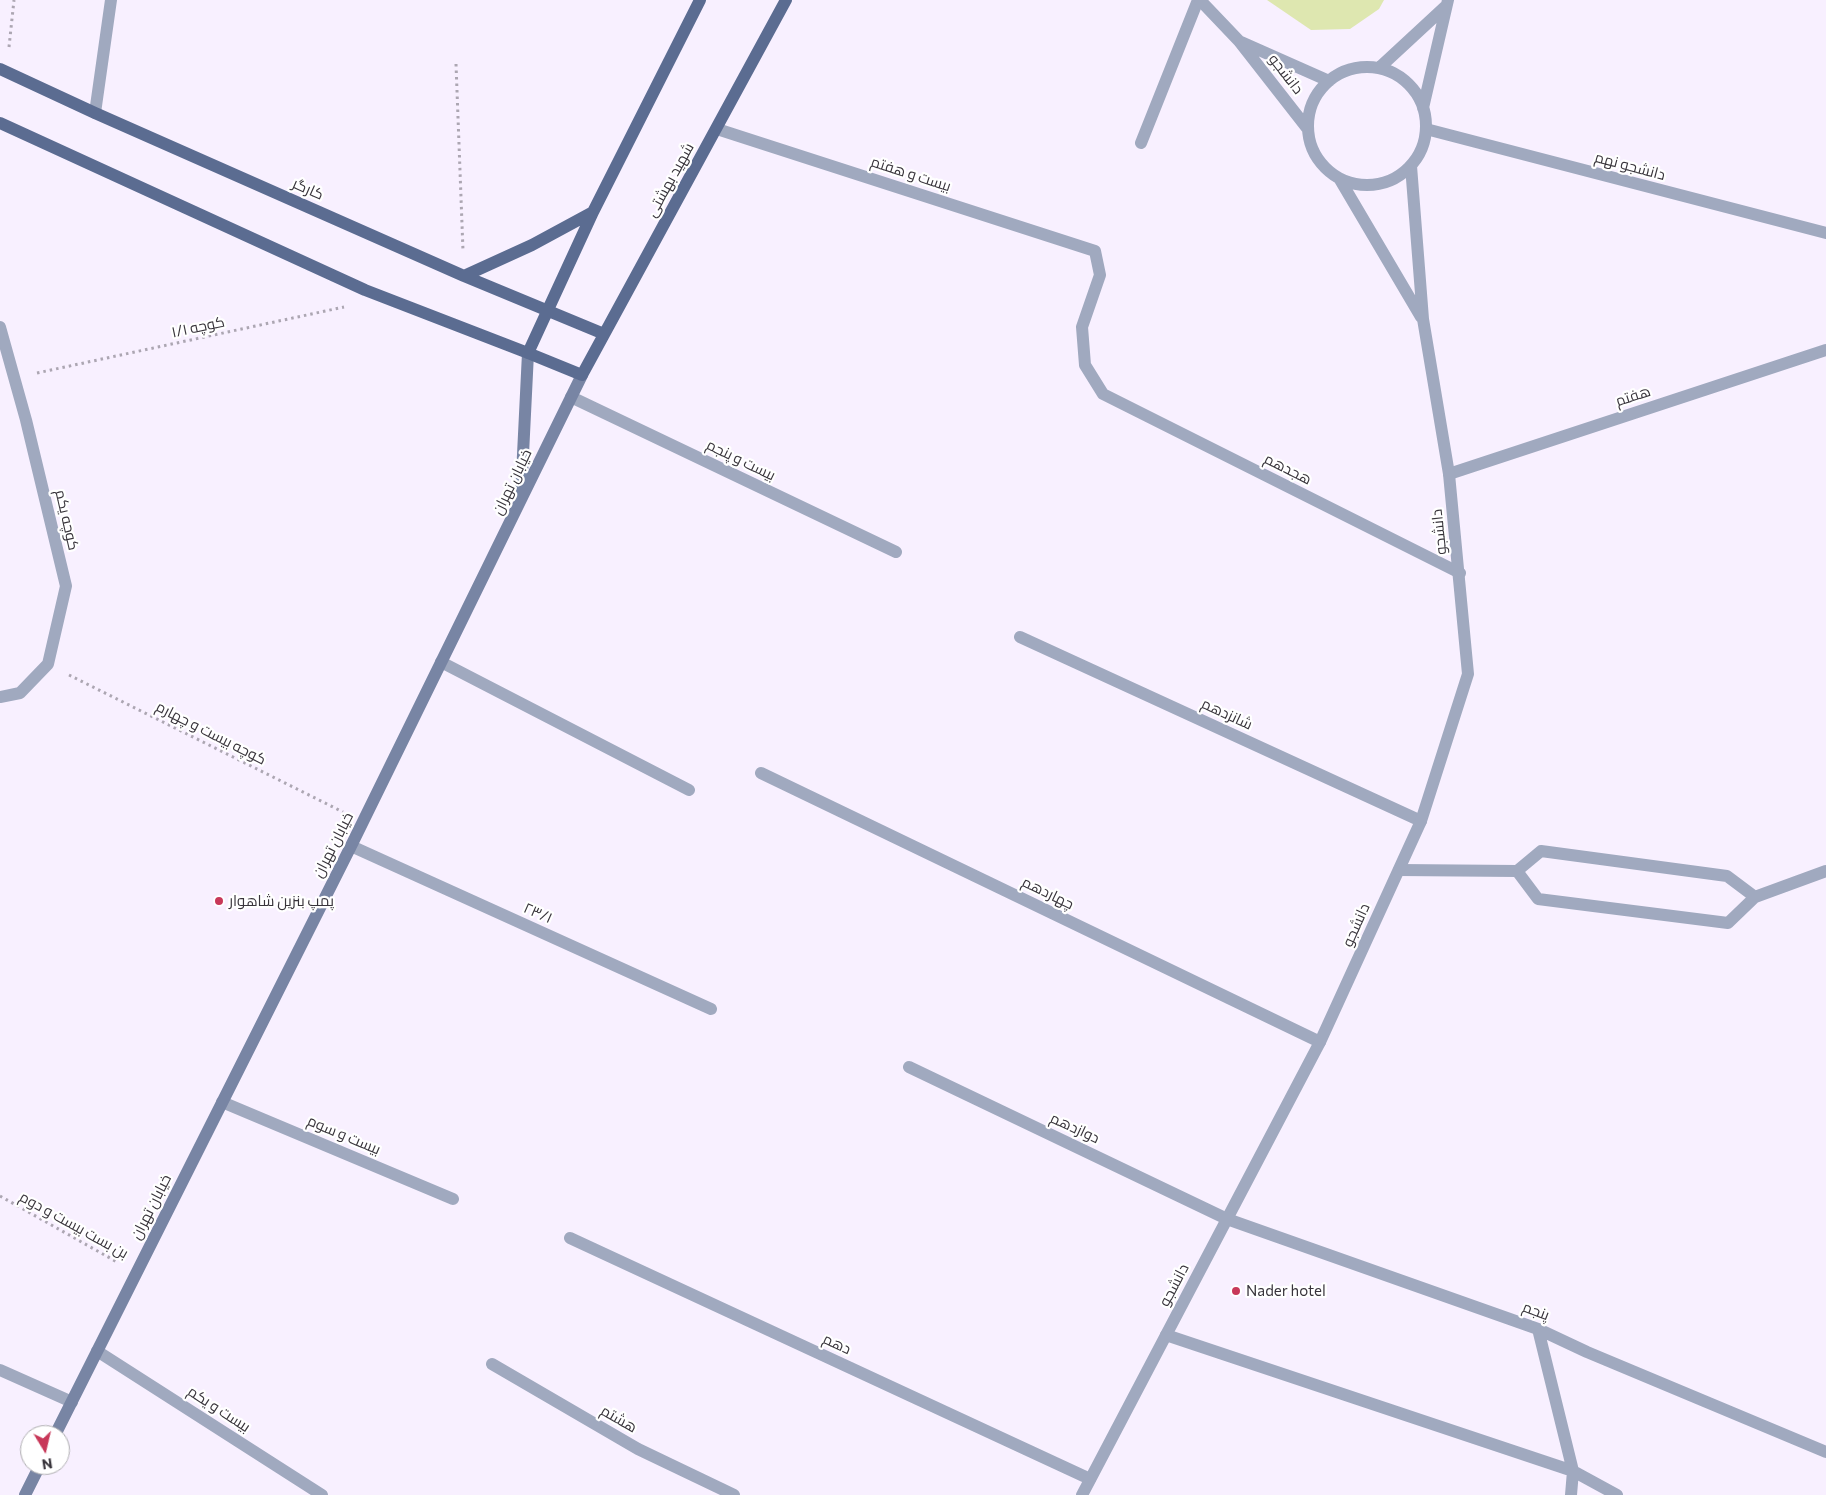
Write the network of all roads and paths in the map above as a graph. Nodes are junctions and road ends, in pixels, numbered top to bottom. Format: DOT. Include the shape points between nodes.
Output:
graph roads {
  1 [pos="14,0"];
  2 [pos="111,0"];
  3 [pos="700,0"];
  4 [pos="786,0"];
  5 [pos="1199,0"];
  6 [pos="1447,3"];
  7 [pos="1239,40"];
  8 [pos="456,64"];
  9 [pos="1379,68"];
  10 [pos="3,70"];
  11 [pos="1330,81"];
  12 [pos="1424,108"];
  13 [pos="95,113"];
  14 [pos="0,123"];
  15 [pos="1307,128"];
  16 [pos="717,129"];
  17 [pos="1426,129"];
  18 [pos="1141,143"];
  19 [pos="1411,166"];
  20 [pos="1339,178"];
  21 [pos="593,212"];
  22 [pos="1826,234"];
  23 [pos="464,276"];
  24 [pos="386,298"];
  25 [pos="547,312"];
  26 [pos="1423,319"];
  27 [pos="0,326"];
  28 [pos="604,334"];
  29 [pos="1826,350"];
  30 [pos="528,353"];
  31 [pos="582,375"];
  32 [pos="15,378"];
  33 [pos="1102,394"];
  34 [pos="571,397"];
  35 [pos="1449,474"];
  36 [pos="520,500"];
  37 [pos="896,552"];
  38 [pos="1460,573"];
  39 [pos="1020,637"];
  40 [pos="441,662"];
  41 [pos="48,664"];
  42 [pos="0,697"];
  43 [pos="761,774"];
  44 [pos="689,790"];
  45 [pos="1421,821"];
  46 [pos="363,822"];
  47 [pos="351,846"];
  48 [pos="1398,870"];
  49 [pos="1517,871"];
  50 [pos="1826,871"];
  51 [pos="1755,896"];
  52 [pos="711,1009"];
  53 [pos="1320,1042"];
  54 [pos="909,1067"];
  55 [pos="222,1102"];
  56 [pos="0,1196"];
  57 [pos="453,1199"];
  58 [pos="1227,1219"];
  59 [pos="570,1238"];
  60 [pos="136,1273"];
  61 [pos="1538,1329"];
  62 [pos="1166,1336"];
  63 [pos="97,1351"];
  64 [pos="492,1364"];
  65 [pos="0,1370"];
  66 [pos="72,1402"];
  67 [pos="61,1425"];
  68 [pos="1826,1452"];
  69 [pos="1573,1471"];
  70 [pos="35,1475"];
  71 [pos="1090,1479"];
  72 [pos="25,1495"];
  73 [pos="322,1495"];
  74 [pos="734,1495"];
  75 [pos="1082,1495"];
  76 [pos="1571,1495"];
  77 [pos="1617,1495"];
  1 -- 10 [label="path"];
  2 -- 13 [label="street"];
  3 -- 21 [label="main road"];
  4 -- 16 [label="main road, شهید بهشتی"];
  5 -- 7 [label="street, دانشجو"];
  5 -- 18 [label="street"];
  6 -- 9 [label="street"];
  6 -- 12 [label="street"];
  7 -- 11 [label="street, دانشجو"];
  7 -- 15 [label="street, دانشجو"];
  8 -- 23 [label="path"];
  9 -- 11 [label="street" via="1355,69"];
  9 -- 12 [label="street" via="1396,75 1413,88"];
  10 -- 13 [label="main road, کارگر"];
  11 -- 15 [label="street" via="1317,95"];
  12 -- 17 [label="street"];
  13 -- 23 [label="main road, کارگر"];
  14 -- 24 [label="main road"];
  15 -- 20 [label="street" via="1313,151"];
  16 -- 28 [label="main road, شهید بهشتی"];
  16 -- 33 [label="street, بیست و هفتم" via="1095,251 1100,275 1082,327 1086,365"];
  17 -- 19 [label="street" via="1422,149"];
  17 -- 22 [label="street, دانشجو نهم"];
  19 -- 20 [label="street" via="1383,183 1357,184"];
  19 -- 26 [label="street, دانشجو"];
  20 -- 26 [label="street, دانشجو"];
  21 -- 23 [label="main road"];
  21 -- 25 [label="main road"];
  23 -- 25 [label="main road, کارگر"];
  24 -- 30 [label="main road"];
  24 -- 32 [label="path, کوچه ۱/۱"];
  25 -- 28 [label="main road, کارگر"];
  25 -- 30 [label="main road"];
  26 -- 35 [label="street, دانشجو"];
  27 -- 32 [label="street, کوچه یکم"];
  28 -- 31 [label="main road, شهید بهشتی"];
  29 -- 35 [label="street, هفتم"];
  30 -- 31 [label="main road"];
  30 -- 36 [label="main road"];
  31 -- 34 [label="main road, خیابان تهران"];
  32 -- 41 [label="street, کوچه یکم" via="66,586"];
  33 -- 38 [label="street, هجدهم"];
  34 -- 36 [label="main road, خیابان تهران"];
  34 -- 37 [label="street, بیست و پنجم"];
  35 -- 38 [label="street, دانشجو"];
  36 -- 40 [label="main road, خیابان تهران"];
  38 -- 45 [label="street, دانشجو" via="1468,674"];
  39 -- 45 [label="street, شانزدهم"];
  40 -- 44 [label="street"];
  40 -- 46 [label="main road, خیابان تهران"];
  41 -- 42 [label="street" via="20,692"];
  41 -- 46 [label="path, کوچه بیست و چهارم"];
  43 -- 53 [label="street, چهاردهم"];
  45 -- 48 [label="street, دانشجو"];
  46 -- 47 [label="main road, خیابان تهران"];
  47 -- 52 [label="street, ۲۳/۱"];
  47 -- 55 [label="main road, خیابان تهران"];
  48 -- 49 [label="street"];
  48 -- 53 [label="street, دانشجو"];
  49 -- 51 [label="street" via="1541,851 1726,876"];
  49 -- 51 [label="street" via="1538,898 1728,923"];
  50 -- 51 [label="street"];
  53 -- 58 [label="street, دانشجو"];
  54 -- 58 [label="street, دوازدهم"];
  55 -- 57 [label="street, بیست و سوم"];
  55 -- 60 [label="main road, خیابان تهران"];
  56 -- 60 [label="path, بن بست بیست و دوم"];
  58 -- 61 [label="street, پنجم"];
  58 -- 62 [label="street, دانشجو"];
  59 -- 71 [label="street, دهم"];
  60 -- 63 [label="main road, خیابان تهران"];
  61 -- 68 [label="street, پنجم"];
  61 -- 69 [label="street"];
  62 -- 69 [label="street"];
  62 -- 71 [label="street, دانشجو"];
  63 -- 66 [label="main road, خیابان تهران"];
  63 -- 73 [label="street, بیست و یکم"];
  64 -- 74 [label="street, هشتم" via="638,1449"];
  65 -- 66 [label="street"];
  66 -- 67 [label="main road, خیابان تهران"];
  69 -- 76 [label="street"];
  69 -- 77 [label="street"];
  70 -- 72 [label="main road"];
  71 -- 75 [label="street, دانشجو"];
}
